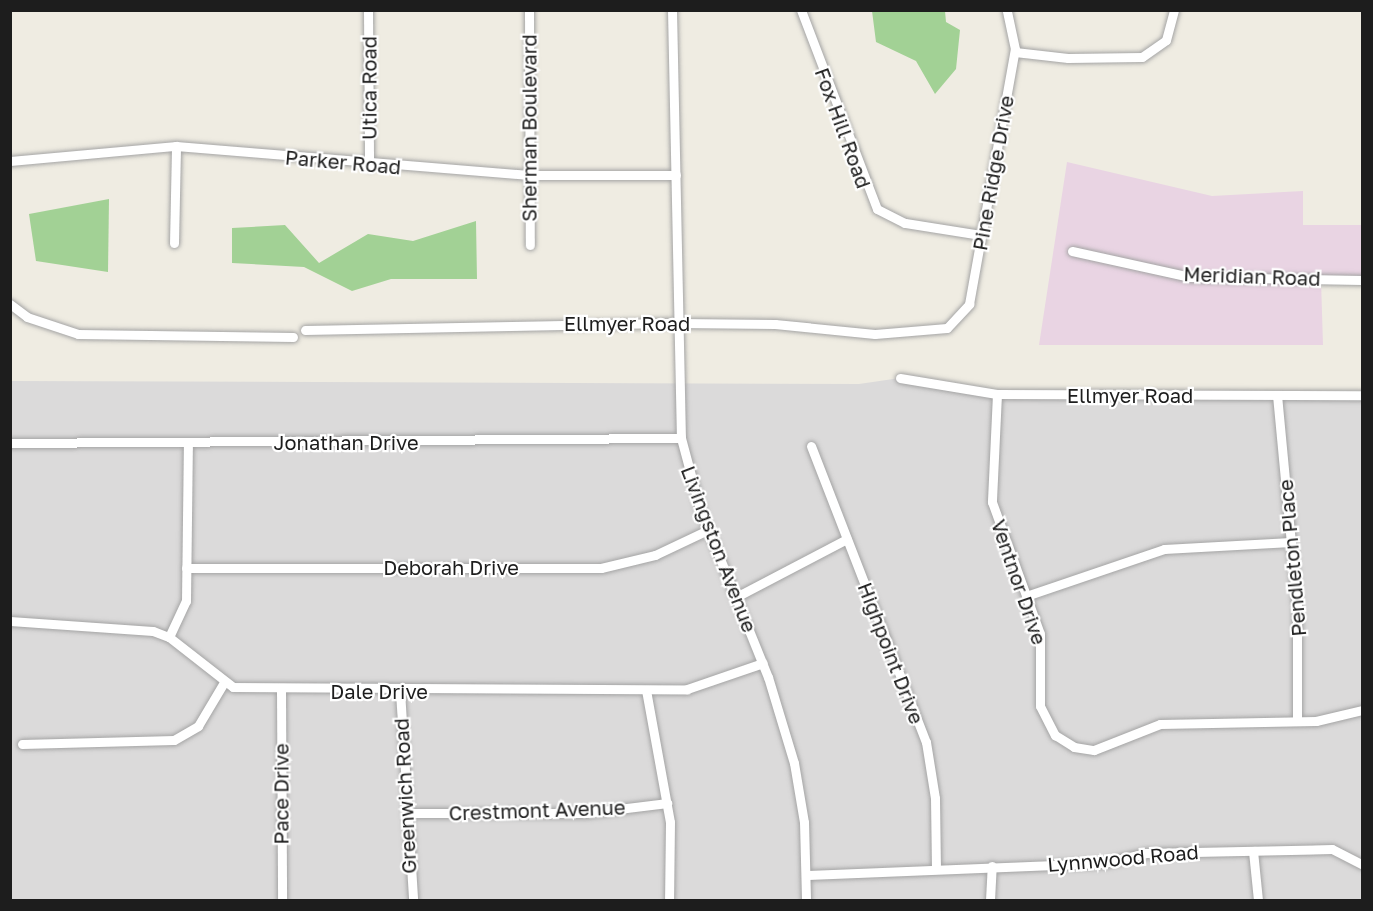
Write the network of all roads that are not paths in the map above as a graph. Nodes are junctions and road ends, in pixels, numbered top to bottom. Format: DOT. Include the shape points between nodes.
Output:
graph roads {
  1 [pos="368,10"];
  2 [pos="529,10"];
  3 [pos="672,10"];
  4 [pos="801,10"];
  5 [pos="1007,10"];
  6 [pos="1174,10"];
  7 [pos="1015,52"];
  8 [pos="176,146"];
  9 [pos="10,161"];
  10 [pos="369,166"];
  11 [pos="530,175"];
  12 [pos="676,175"];
  13 [pos="981,235"];
  14 [pos="174,243"];
  15 [pos="530,245"];
  16 [pos="1072,251"];
  17 [pos="1362,280"];
  18 [pos="10,304"];
  19 [pos="679,323"];
  20 [pos="947,328"];
  21 [pos="305,330"];
  22 [pos="293,337"];
  23 [pos="900,378"];
  24 [pos="997,394"];
  25 [pos="1277,395"];
  26 [pos="1362,395"];
  27 [pos="681,438"];
  28 [pos="188,442"];
  29 [pos="10,443"];
  30 [pos="811,446"];
  31 [pos="708,530"];
  32 [pos="847,539"];
  33 [pos="1291,542"];
  34 [pos="186,568"];
  35 [pos="1026,596"];
  36 [pos="736,597"];
  37 [pos="10,621"];
  38 [pos="169,637"];
  39 [pos="763,663"];
  40 [pos="223,684"];
  41 [pos="281,689"];
  42 [pos="646,690"];
  43 [pos="400,691"];
  44 [pos="1362,710"];
  45 [pos="1297,721"];
  46 [pos="22,744"];
  47 [pos="667,803"];
  48 [pos="407,813"];
  49 [pos="1253,850"];
  50 [pos="1362,864"];
  51 [pos="992,866"];
  52 [pos="936,868"];
  53 [pos="807,875"];
  54 [pos="282,900"];
  55 [pos="413,900"];
  56 [pos="669,900"];
  57 [pos="806,900"];
  58 [pos="990,900"];
  59 [pos="1258,900"];
  1 -- 10 [label="street, Utica Road"];
  2 -- 11 [label="street, Sherman Boulevard"];
  3 -- 12 [label="street, Livingston Avenue"];
  4 -- 13 [label="street, Fox Hill Road" via="877,209 905,223"];
  5 -- 7 [label="street, Pine Ridge Drive"];
  6 -- 7 [label="street" via="1166,40 1142,57 1068,58"];
  7 -- 13 [label="street, Pine Ridge Drive"];
  8 -- 9 [label="street, Parker Road"];
  8 -- 10 [label="street, Parker Road"];
  8 -- 14 [label="street"];
  10 -- 11 [label="street, Parker Road"];
  11 -- 12 [label="street, Parker Road"];
  11 -- 15 [label="street, Sherman Boulevard"];
  12 -- 19 [label="street, Livingston Avenue"];
  13 -- 20 [label="street, Pine Ridge Drive" via="969,304"];
  16 -- 17 [label="street, Meridian Road" via="1190,277"];
  18 -- 22 [label="street" via="27,316 78,334"];
  19 -- 20 [label="street, Ellmyer Road" via="775,324 874,334"];
  19 -- 21 [label="street, Ellmyer Road"];
  19 -- 27 [label="street, Livingston Avenue"];
  23 -- 24 [label="street, Ellmyer Road"];
  24 -- 25 [label="street, Ellmyer Road"];
  24 -- 35 [label="street, Ventnor Drive" via="992,502"];
  25 -- 26 [label="street, Ellmyer Road"];
  25 -- 33 [label="street, Pendleton Place"];
  27 -- 28 [label="street, Jonathan Drive"];
  27 -- 31 [label="street, Livingston Avenue"];
  28 -- 29 [label="street, Jonathan Drive"];
  28 -- 34 [label="street"];
  30 -- 32 [label="street, Highpoint Drive"];
  31 -- 34 [label="street, Deborah Drive" via="655,555 601,568"];
  31 -- 36 [label="street, Livingston Avenue"];
  32 -- 36 [label="street"];
  32 -- 52 [label="street, Highpoint Drive" via="931,759"];
  33 -- 35 [label="street" via="1164,549"];
  33 -- 45 [label="street, Pendleton Place" via="1300,663"];
  34 -- 38 [label="street" via="184,607"];
  35 -- 45 [label="street, Ventnor Drive" via="1042,644 1043,717 1055,735 1074,747 1108,747 1160,724"];
  36 -- 39 [label="street, Livingston Avenue"];
  37 -- 38 [label="street"];
  38 -- 40 [label="street"];
  39 -- 42 [label="street, Dale Drive" via="702,687"];
  39 -- 53 [label="street, Livingston Avenue" via="801,792"];
  40 -- 41 [label="street, Dale Drive"];
  40 -- 46 [label="street" via="198,726 174,740"];
  41 -- 43 [label="street, Dale Drive"];
  41 -- 54 [label="street, Pace Drive"];
  42 -- 43 [label="street, Dale Drive"];
  42 -- 47 [label="street"];
  43 -- 48 [label="street, Greenwich Road"];
  44 -- 45 [label="street, Ventnor Drive" via="1338,719"];
  47 -- 48 [label="street, Crestmont Avenue" via="586,813"];
  47 -- 56 [label="street"];
  48 -- 55 [label="street, Greenwich Road"];
  49 -- 50 [label="street, Lynnwood Road" via="1332,849"];
  49 -- 51 [label="street, Lynnwood Road"];
  49 -- 59 [label="street"];
  51 -- 52 [label="street, Lynnwood Road"];
  51 -- 58 [label="street"];
  52 -- 53 [label="street, Lynnwood Road"];
  53 -- 57 [label="street, Livingston Avenue"];
}
